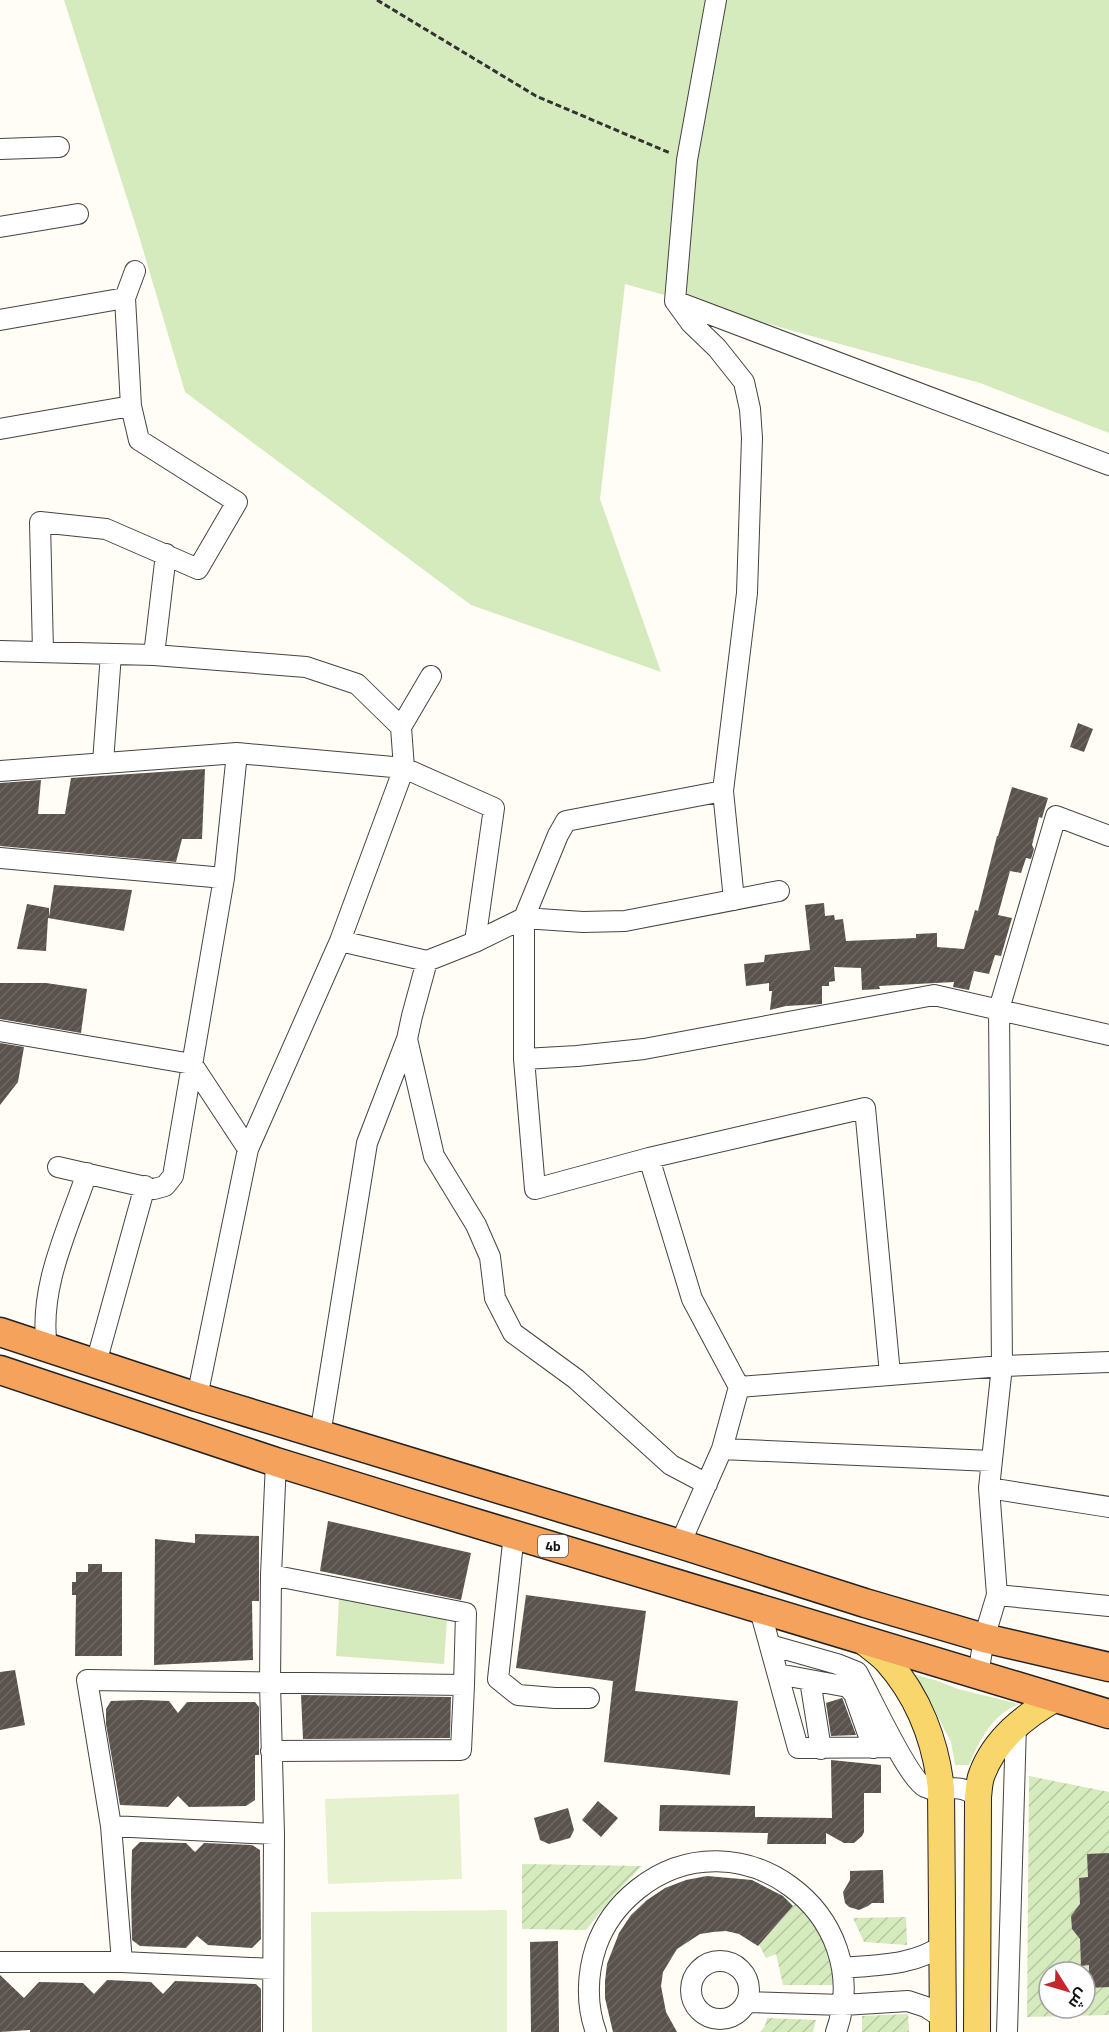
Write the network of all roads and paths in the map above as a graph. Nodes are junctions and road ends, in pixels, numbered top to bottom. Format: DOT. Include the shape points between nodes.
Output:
graph roads {
  1 [pos="377,0"];
  2 [pos="716,0"];
  3 [pos="59,147"];
  4 [pos="0,149"];
  5 [pos="687,160"];
  6 [pos="78,214"];
  7 [pos="0,227"];
  8 [pos="135,271"];
  9 [pos="125,298"];
  10 [pos="675,301"];
  11 [pos="0,320"];
  12 [pos="131,406"];
  13 [pos="0,429"];
  14 [pos="1109,465"];
  15 [pos="166,554"];
  16 [pos="0,651"];
  17 [pos="43,652"];
  18 [pos="111,654"];
  19 [pos="154,655"];
  20 [pos="431,676"];
  21 [pos="401,727"];
  22 [pos="237,753"];
  23 [pos="104,762"];
  24 [pos="404,768"];
  25 [pos="0,771"];
  26 [pos="723,791"];
  27 [pos="1109,836"];
  28 [pos="0,858"];
  29 [pos="224,878"];
  30 [pos="779,891"];
  31 [pos="734,900"];
  32 [pos="524,918"];
  33 [pos="340,940"];
  34 [pos="475,942"];
  35 [pos="428,961"];
  36 [pos="999,1009"];
  37 [pos="0,1031"];
  38 [pos="1109,1035"];
  39 [pos="407,1039"];
  40 [pos="524,1059"];
  41 [pos="192,1064"];
  42 [pos="248,1149"];
  43 [pos="649,1158"];
  44 [pos="58,1167"];
  45 [pos="87,1173"];
  46 [pos="145,1186"];
  47 [pos="0,1332"];
  48 [pos="47,1348"];
  49 [pos="1109,1362"];
  50 [pos="96,1363"];
  51 [pos="1002,1366"];
  52 [pos="0,1370"];
  53 [pos="890,1374"];
  54 [pos="739,1387"];
  55 [pos="197,1397"];
  56 [pos="320,1435"];
  57 [pos="722,1449"];
  58 [pos="991,1461"];
  59 [pos="276,1462"];
  60 [pos="707,1484"];
  61 [pos="990,1488"];
  62 [pos="1109,1507"];
  63 [pos="514,1534"];
  64 [pos="680,1544"];
  65 [pos="271,1575"];
  66 [pos="997,1594"];
  67 [pos="1109,1606"];
  68 [pos="760,1610"];
  69 [pos="984,1638"];
  70 [pos="862,1640"];
  71 [pos="770,1645"];
  72 [pos="1109,1667"];
  73 [pos="778,1674"];
  74 [pos="978,1675"];
  75 [pos="810,1680"];
  76 [pos="270,1683"];
  77 [pos="464,1685"];
  78 [pos="589,1698"];
  79 [pos="1056,1698"];
  80 [pos="1109,1714"];
  81 [pos="1016,1725"];
  82 [pos="873,1748"];
  83 [pos="896,1748"];
  84 [pos="821,1749"];
  85 [pos="271,1751"];
  86 [pos="941,1789"];
  87 [pos="978,1797"];
  88 [pos="111,1826"];
  89 [pos="274,1834"];
  90 [pos="943,1945"];
  91 [pos="0,1962"];
  92 [pos="122,1962"];
  93 [pos="842,1968"];
  94 [pos="273,1969"];
  95 [pos="747,2002"];
  96 [pos="843,2005"];
  97 [pos="943,2025"];
  98 [pos="273,2032"];
  99 [pos="596,2032"];
  100 [pos="836,2032"];
  101 [pos="977,2032"];
  102 [pos="1007,2032"];
  1 -- 5 [label="path" via="536,96"];
  2 -- 5 [label="street"];
  3 -- 4 [label="street"];
  5 -- 10 [label="street"];
  6 -- 7 [label="street"];
  8 -- 9 [label="street"];
  9 -- 11 [label="street"];
  9 -- 12 [label="street"];
  10 -- 14 [label="street"];
  10 -- 26 [label="street" via="744,382 750,409 747,593"];
  12 -- 13 [label="street"];
  12 -- 15 [label="street" via="139,440 237,502 198,569"];
  15 -- 17 [label="street" via="106,529 40,522"];
  15 -- 19 [label="street"];
  16 -- 17 [label="street"];
  17 -- 18 [label="street"];
  18 -- 19 [label="street"];
  18 -- 23 [label="street"];
  19 -- 21 [label="street" via="306,667 357,684"];
  20 -- 21 [label="street"];
  21 -- 24 [label="street"];
  22 -- 23 [label="street"];
  22 -- 24 [label="street"];
  22 -- 29 [label="street"];
  23 -- 25 [label="street"];
  24 -- 33 [label="street"];
  24 -- 34 [label="street" via="494,808"];
  26 -- 31 [label="street"];
  26 -- 32 [label="street" via="566,821"];
  27 -- 36 [label="street" via="1056,816"];
  28 -- 29 [label="street"];
  29 -- 41 [label="street"];
  30 -- 31 [label="street"];
  31 -- 32 [label="street" via="625,921"];
  32 -- 34 [label="street"];
  32 -- 40 [label="street"];
  33 -- 35 [label="street"];
  33 -- 42 [label="street"];
  34 -- 35 [label="street"];
  35 -- 39 [label="street"];
  36 -- 38 [label="street"];
  36 -- 40 [label="street" via="934,995 644,1049"];
  36 -- 51 [label="street"];
  37 -- 41 [label="street"];
  39 -- 56 [label="street" via="367,1143"];
  39 -- 60 [label="street" via="434,1156 476,1225 490,1257 495,1298 513,1333 576,1379 671,1465"];
  40 -- 43 [label="street" via="535,1190"];
  41 -- 42 [label="street"];
  41 -- 46 [label="street" via="173,1176 165,1186"];
  42 -- 55 [label="street"];
  43 -- 53 [label="street" via="865,1108"];
  43 -- 54 [label="street" via="692,1299"];
  44 -- 45 [label="street"];
  45 -- 46 [label="street"];
  45 -- 48 [label="street" via="48,1289 44,1326"];
  46 -- 50 [label="street"];
  47 -- 48 [label="highway"];
  48 -- 50 [label="highway"];
  49 -- 51 [label="street"];
  50 -- 55 [label="highway"];
  51 -- 53 [label="street"];
  51 -- 58 [label="street"];
  52 -- 59 [label="highway, 4b"];
  53 -- 54 [label="street"];
  54 -- 57 [label="street"];
  55 -- 56 [label="highway"];
  56 -- 64 [label="highway"];
  57 -- 58 [label="street"];
  57 -- 60 [label="street"];
  58 -- 61 [label="street"];
  59 -- 63 [label="highway, 4b"];
  59 -- 65 [label="street"];
  60 -- 64 [label="street"];
  61 -- 62 [label="street"];
  61 -- 66 [label="street"];
  63 -- 68 [label="highway, 4b"];
  63 -- 78 [label="street" via="498,1679 518,1695"];
  64 -- 69 [label="highway"];
  65 -- 76 [label="street"];
  65 -- 77 [label="street" via="466,1613"];
  66 -- 67 [label="street"];
  66 -- 69 [label="street"];
  68 -- 70 [label="highway, 4b"];
  68 -- 71 [label="street"];
  69 -- 72 [label="highway"];
  69 -- 74 [label="street"];
  70 -- 74 [label="highway, 4b"];
  70 -- 86 [label="main road" via="886,1660 916,1704 936,1751"];
  71 -- 73 [label="street"];
  71 -- 83 [label="street" via="857,1672"];
  73 -- 75 [label="street"];
  73 -- 84 [label="street" via="798,1748"];
  74 -- 79 [label="highway, 4b"];
  75 -- 82 [label="street" via="848,1687"];
  75 -- 84 [label="street"];
  76 -- 77 [label="street"];
  76 -- 85 [label="street"];
  76 -- 88 [label="street" via="87,1680"];
  77 -- 85 [label="street" via="461,1750"];
  79 -- 80 [label="highway, 4b"];
  79 -- 81 [label="main road"];
  81 -- 87 [label="main road" via="991,1756 981,1775"];
  81 -- 102 [label="street"];
  82 -- 83 [label="street"];
  82 -- 84 [label="street"];
  83 -- 86 [label="street" via="918,1782 929,1789"];
  85 -- 89 [label="street"];
  86 -- 87 [label="street" via="962,1788"];
  86 -- 90 [label="main road"];
  87 -- 101 [label="main road"];
  88 -- 89 [label="street"];
  88 -- 92 [label="street"];
  89 -- 94 [label="street"];
  90 -- 93 [label="street" via="926,1956 905,1962"];
  90 -- 97 [label="main road"];
  91 -- 92 [label="street"];
  92 -- 94 [label="street"];
  93 -- 96 [label="street"];
  93 -- 99 [label="street" via="822,1918 811,1903 783,1880 732,1862 678,1867 631,1894 599,1938 589,1992"];
  94 -- 98 [label="street"];
  95 -- 96 [label="street"];
  96 -- 97 [label="street" via="908,2001 926,2007"];
  96 -- 100 [label="street"];
}
